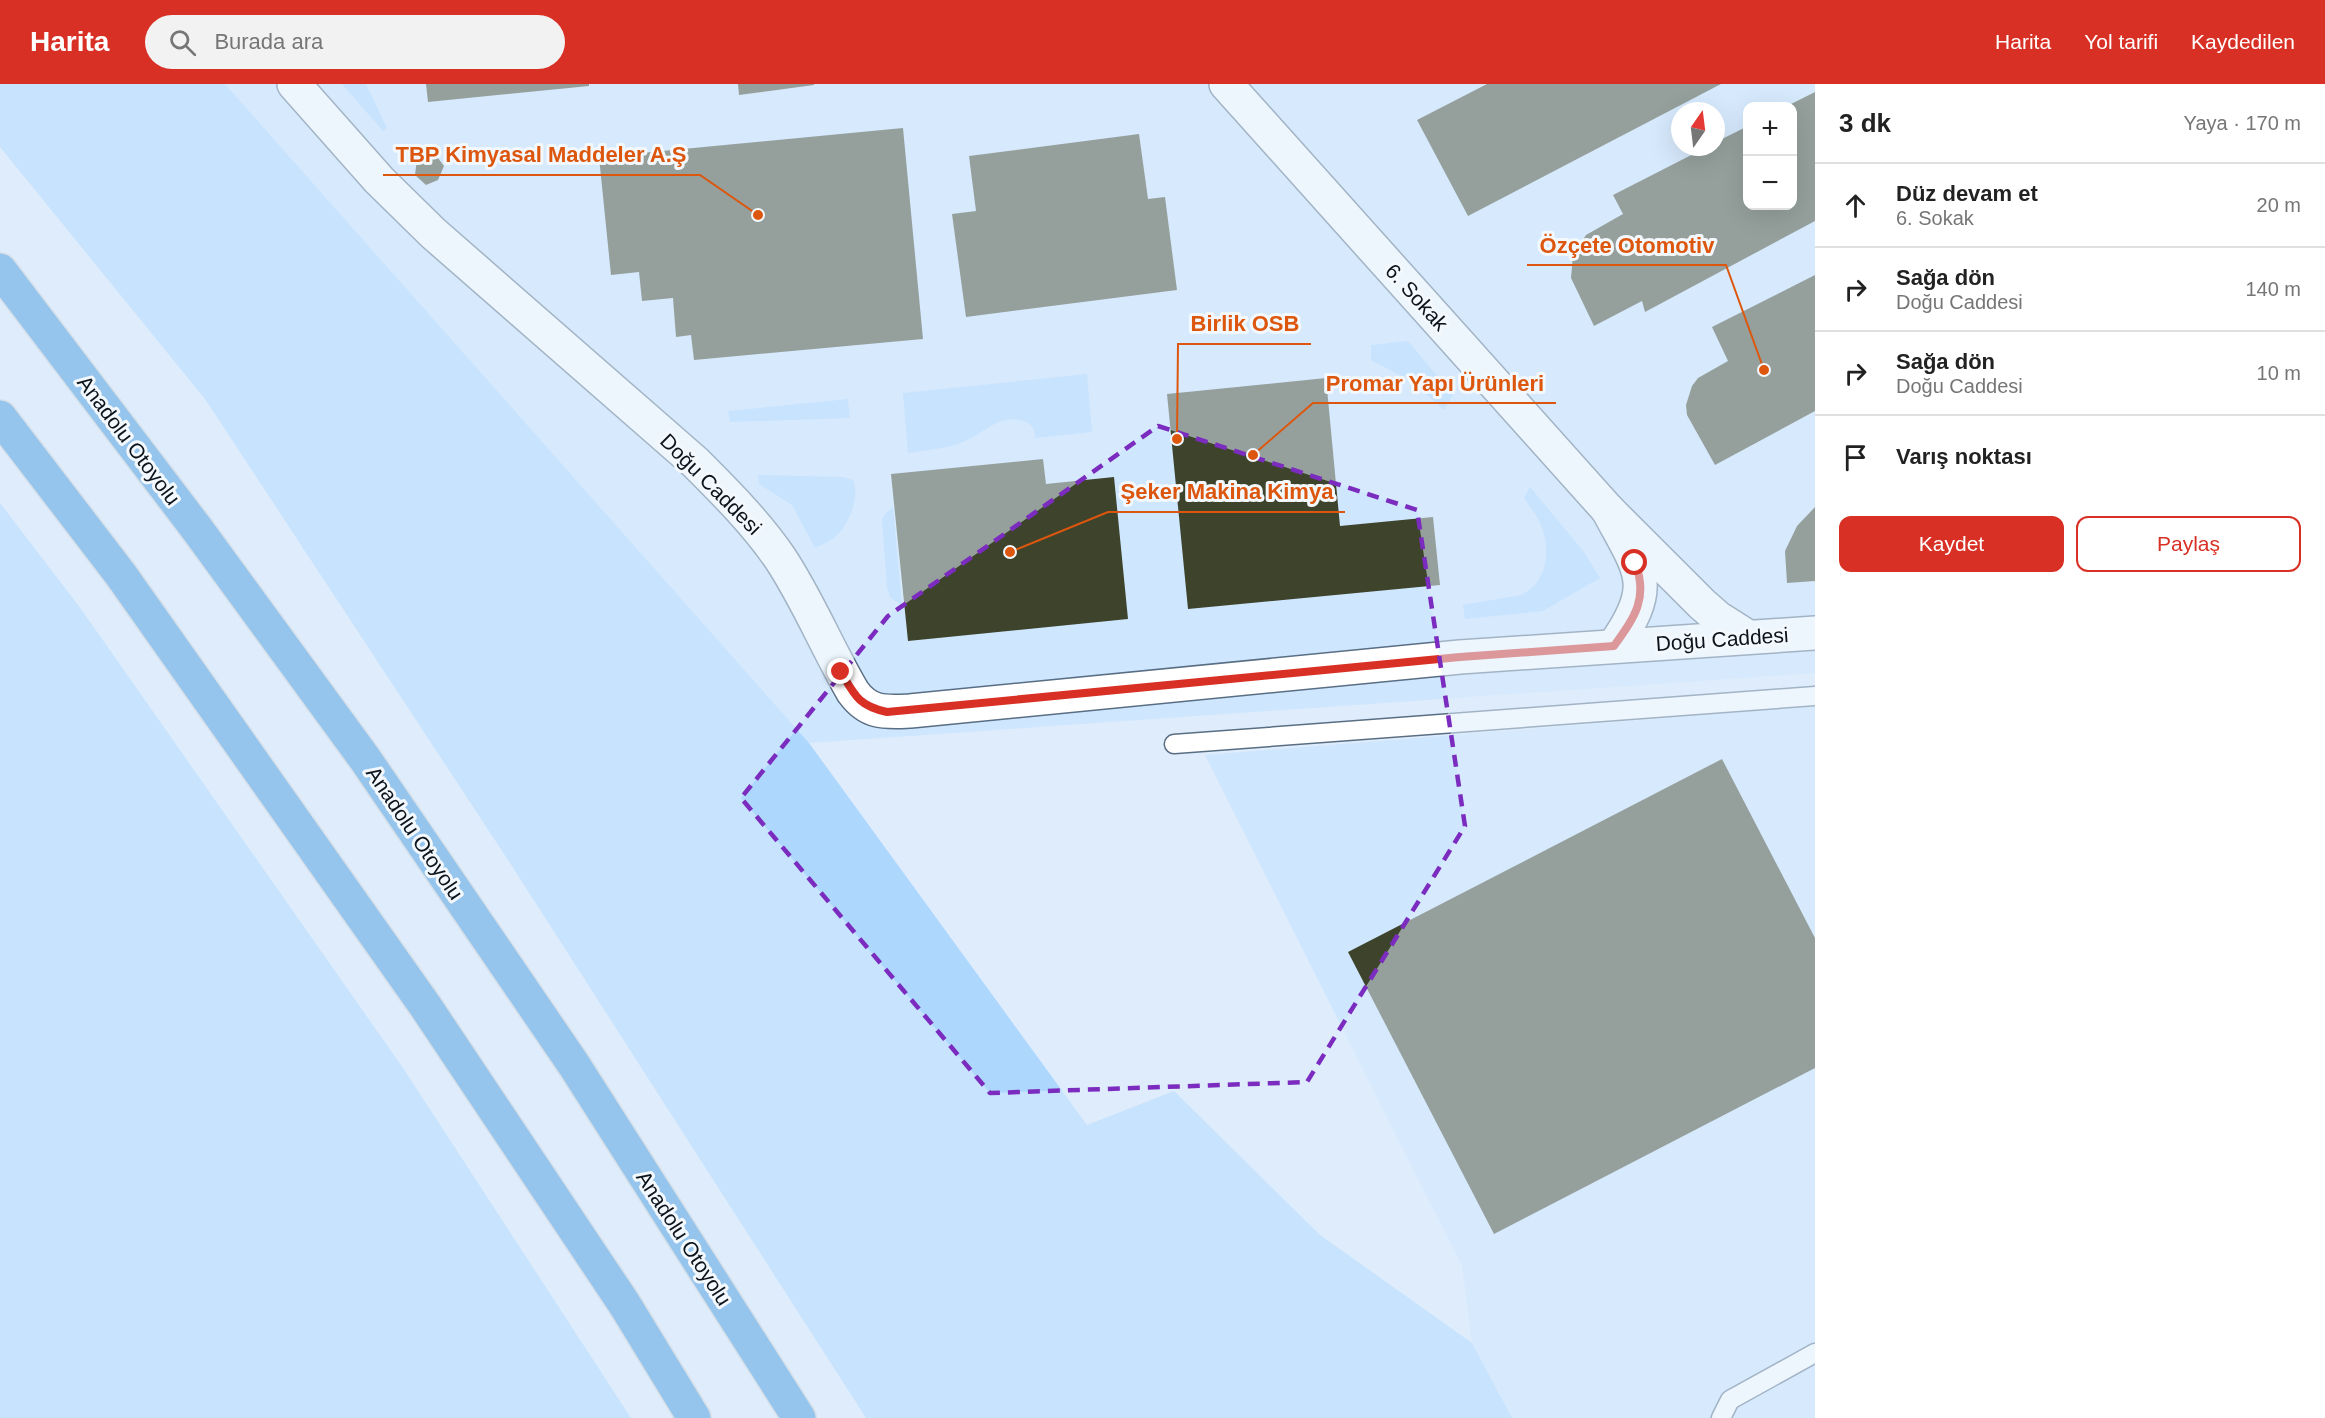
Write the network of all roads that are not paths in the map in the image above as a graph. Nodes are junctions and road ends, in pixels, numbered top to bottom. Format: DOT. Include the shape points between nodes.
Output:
graph roads {
  1 [pos="294,84"];
  2 [pos="1226,84"];
  3 [pos="0,270"];
  4 [pos="0,417"];
  5 [pos="1608,510"];
  6 [pos="1815,633"];
  7 [pos="1748,637"];
  8 [pos="1614,646"];
  9 [pos="1815,696"];
  10 [pos="1174,744"];
  11 [pos="1815,1353"];
  12 [pos="694,1418"];
  13 [pos="799,1418"];
  14 [pos="1721,1418"];
  1 -- 8 [label="street, Doğu Caddesi" via="433,233 726,493 780,559 853,692 871,709 910,711 1460,657"];
  2 -- 5 [label="street, 6. Sokak"];
  3 -- 13 [label="highway, Anadolu Otoyolu" via="365,759 574,1065"];
  4 -- 12 [label="highway" via="121,575 426,1007 625,1305"];
  5 -- 7 [label="street, 6. Sokak" via="1702,604"];
  5 -- 8 [label="street, 6. Sokak" via="1641,583 1638,607"];
  6 -- 7 [label="street, Doğu Caddesi"];
  7 -- 8 [label="street, Doğu Caddesi"];
  9 -- 10 [label="lane"];
  11 -- 14 [label="lane" via="1730,1400"];
}
